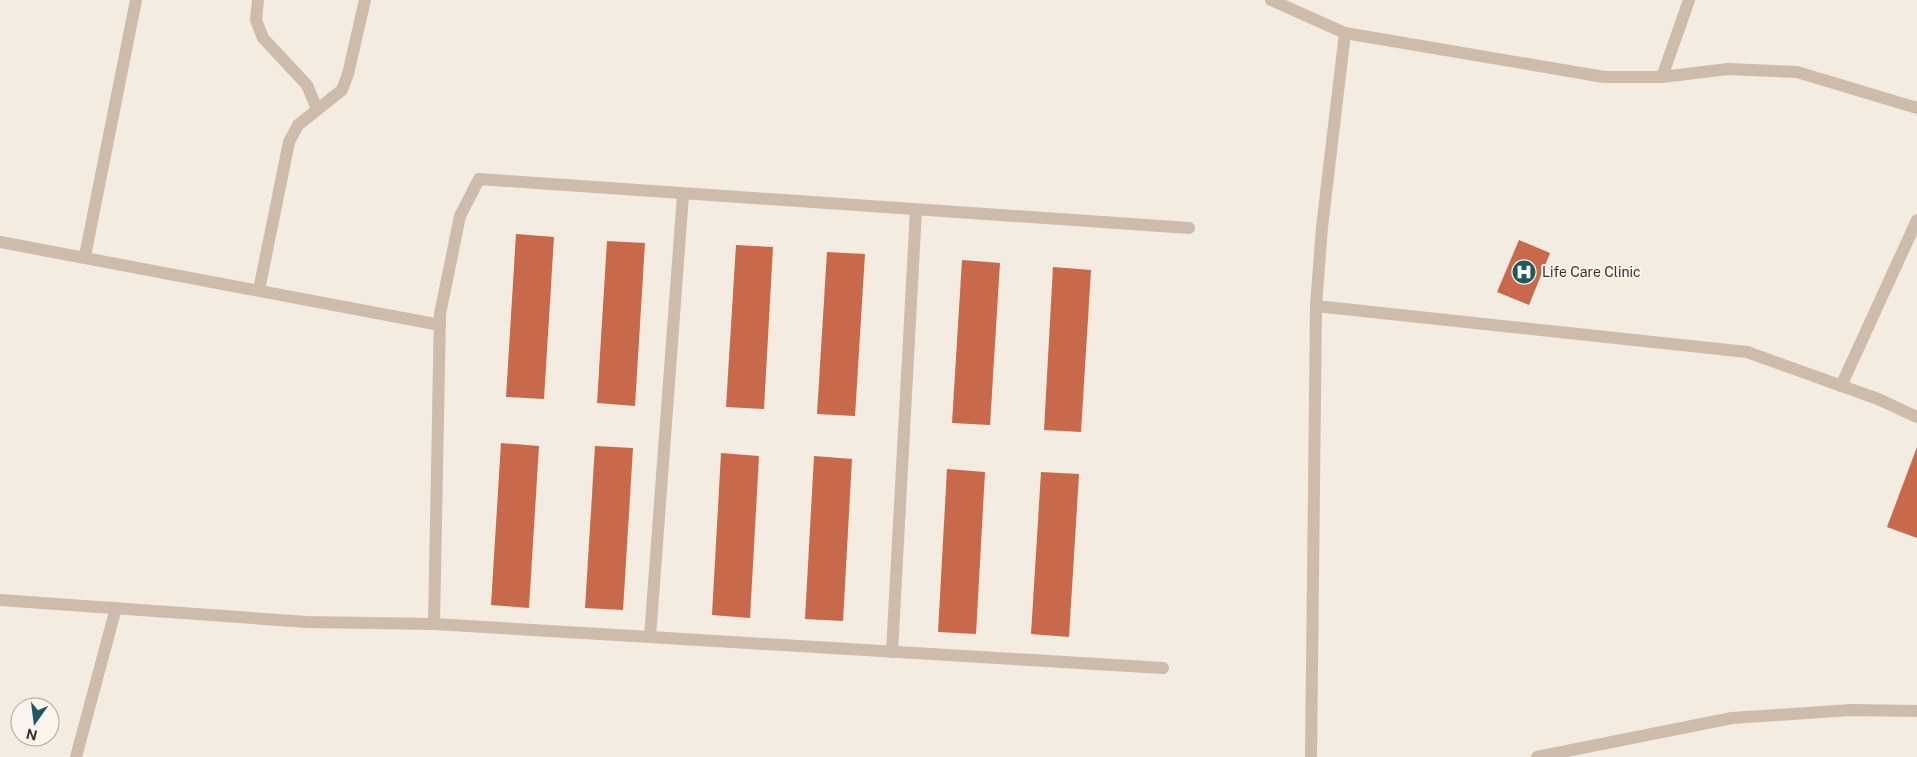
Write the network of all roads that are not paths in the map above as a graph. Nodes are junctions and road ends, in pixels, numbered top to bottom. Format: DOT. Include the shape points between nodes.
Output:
graph roads {
  1 [pos="136,0"];
  2 [pos="258,0"];
  3 [pos="364,0"];
  4 [pos="1271,0"];
  5 [pos="1688,0"];
  6 [pos="1345,33"];
  7 [pos="1662,77"];
  8 [pos="1917,108"];
  9 [pos="317,109"];
  10 [pos="683,195"];
  11 [pos="916,210"];
  12 [pos="1917,220"];
  13 [pos="1188,228"];
  14 [pos="0,242"];
  15 [pos="84,256"];
  16 [pos="259,290"];
  17 [pos="1316,306"];
  18 [pos="440,324"];
  19 [pos="1842,386"];
  20 [pos="1917,417"];
  21 [pos="0,600"];
  22 [pos="116,608"];
  23 [pos="434,624"];
  24 [pos="650,637"];
  25 [pos="892,652"];
  26 [pos="1163,668"];
  27 [pos="1917,711"];
  28 [pos="76,757"];
  29 [pos="1310,757"];
  30 [pos="1537,757"];
  1 -- 15 [label="street"];
  2 -- 9 [label="street" via="256,20 263,38 307,85"];
  3 -- 9 [label="street" via="342,90"];
  4 -- 6 [label="street"];
  5 -- 7 [label="street"];
  6 -- 7 [label="street" via="1604,76"];
  6 -- 17 [label="street"];
  7 -- 8 [label="street" via="1728,69 1797,72"];
  9 -- 16 [label="street" via="298,125 289,142"];
  10 -- 11 [label="street"];
  10 -- 18 [label="street" via="480,180 460,216"];
  10 -- 24 [label="street"];
  11 -- 13 [label="street"];
  11 -- 25 [label="street"];
  12 -- 19 [label="street"];
  14 -- 15 [label="street"];
  15 -- 16 [label="street"];
  16 -- 18 [label="street"];
  17 -- 19 [label="street" via="1747,352"];
  17 -- 29 [label="street"];
  18 -- 23 [label="street"];
  19 -- 20 [label="street"];
  21 -- 22 [label="street"];
  22 -- 23 [label="street" via="306,622"];
  22 -- 28 [label="street"];
  23 -- 24 [label="street"];
  24 -- 25 [label="street"];
  25 -- 26 [label="street"];
  27 -- 30 [label="street" via="1851,710 1732,718"];
}
